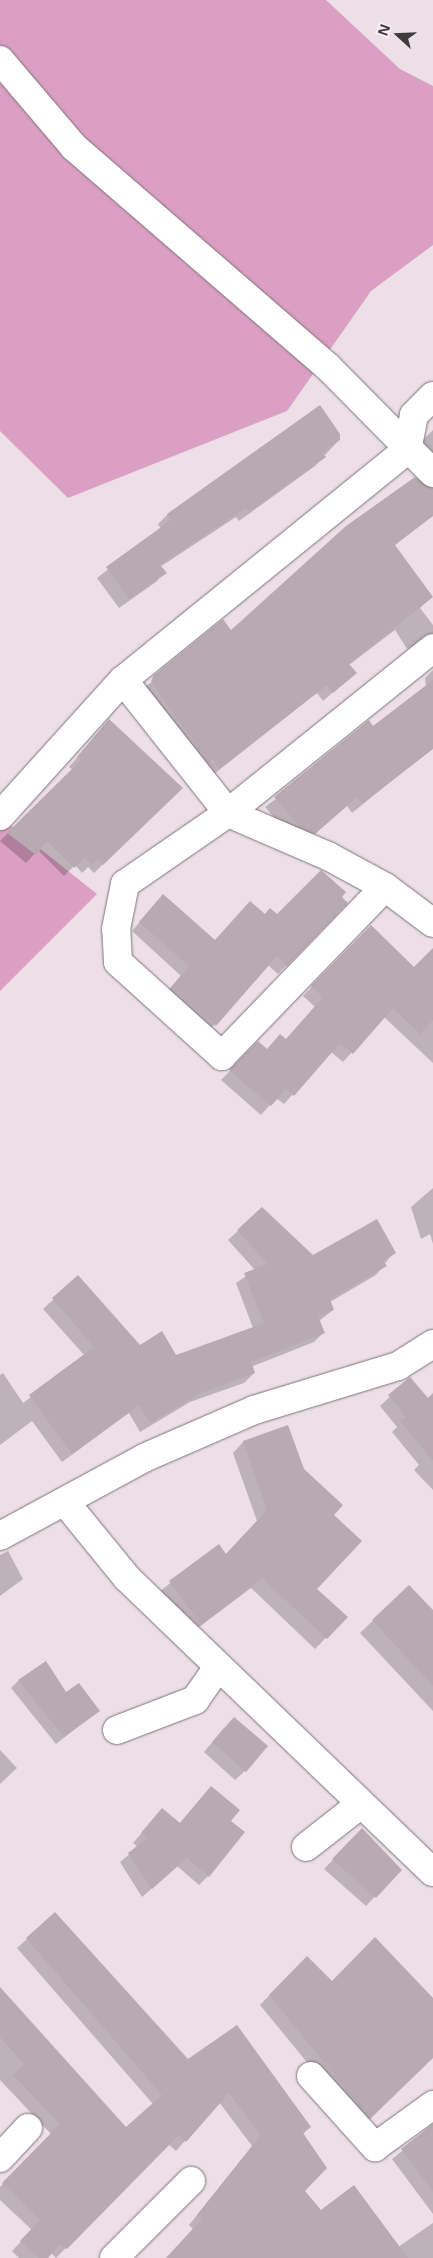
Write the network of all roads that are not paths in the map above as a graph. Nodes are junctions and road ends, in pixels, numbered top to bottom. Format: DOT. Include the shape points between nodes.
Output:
graph roads {
  1 [pos="0,60"];
  2 [pos="433,396"];
  3 [pos="407,450"];
  4 [pos="433,473"];
  5 [pos="433,648"];
  6 [pos="123,680"];
  7 [pos="228,814"];
  8 [pos="0,816"];
  9 [pos="385,887"];
  10 [pos="433,923"];
  11 [pos="433,1344"];
  12 [pos="65,1502"];
  13 [pos="0,1536"];
  14 [pos="217,1668"];
  15 [pos="117,1730"];
  16 [pos="361,1804"];
  17 [pos="306,1847"];
  18 [pos="433,1872"];
  19 [pos="312,2076"];
  20 [pos="433,2105"];
  21 [pos="28,2128"];
  22 [pos="0,2158"];
  23 [pos="191,2181"];
  24 [pos="114,2258"];
  1 -- 3 [label="street" via="74,147 328,367"];
  2 -- 3 [label="street" via="414,416"];
  3 -- 4 [label="street"];
  3 -- 6 [label="street"];
  5 -- 7 [label="street"];
  6 -- 7 [label="street"];
  6 -- 8 [label="street"];
  7 -- 9 [label="street" via="328,856"];
  7 -- 9 [label="street" via="125,884 116,929 118,962 222,1056"];
  9 -- 10 [label="street"];
  11 -- 12 [label="street" via="398,1366 254,1410 146,1457"];
  12 -- 13 [label="street"];
  12 -- 14 [label="street" via="127,1578"];
  14 -- 15 [label="street" via="195,1700"];
  14 -- 16 [label="street"];
  16 -- 17 [label="street"];
  16 -- 18 [label="street"];
  19 -- 20 [label="street" via="375,2147"];
  21 -- 22 [label="street"];
  23 -- 24 [label="street"];
}
